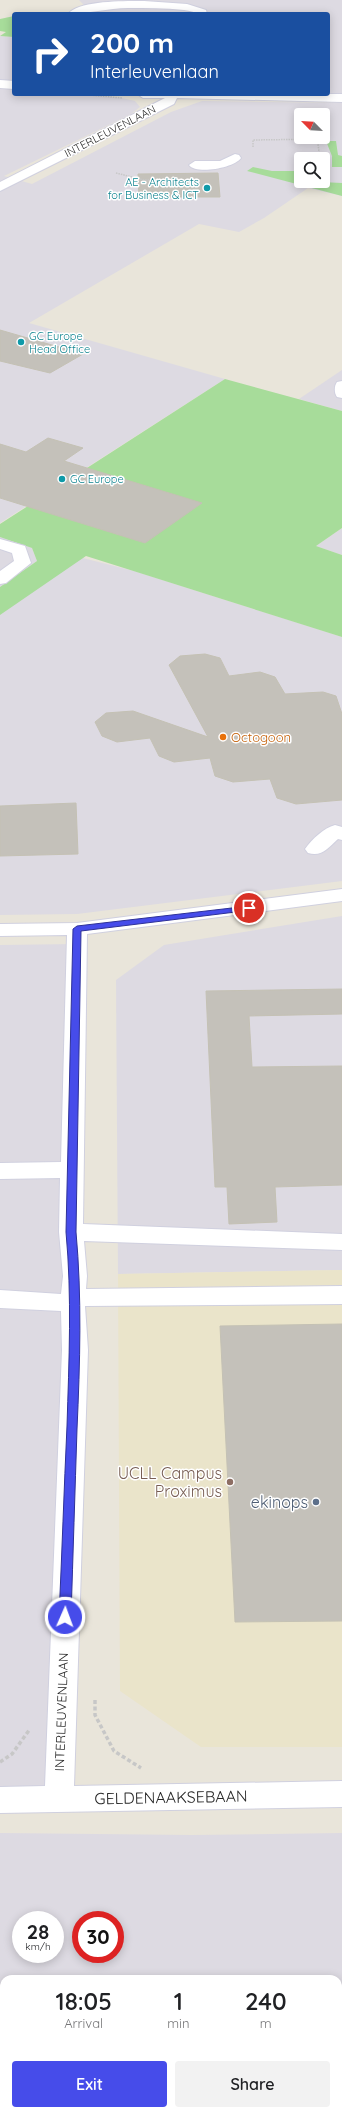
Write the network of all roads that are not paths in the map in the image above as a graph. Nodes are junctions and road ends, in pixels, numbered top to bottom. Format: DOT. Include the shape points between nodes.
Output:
graph roads {
  1 [pos="78,12"];
  2 [pos="202,12"];
  3 [pos="0,84"];
  4 [pos="12,85"];
  5 [pos="172,96"];
  6 [pos="229,96"];
  7 [pos="342,98"];
  8 [pos="235,158"];
  9 [pos="195,165"];
  10 [pos="0,187"];
  11 [pos="342,384"];
  12 [pos="342,394"];
  13 [pos="0,544"];
  14 [pos="0,579"];
  15 [pos="342,834"];
  16 [pos="315,849"];
  17 [pos="342,895"];
  18 [pos="77,929"];
  19 [pos="0,930"];
  20 [pos="72,1170"];
  21 [pos="0,1171"];
  22 [pos="71,1232"];
  23 [pos="342,1242"];
  24 [pos="342,1295"];
  25 [pos="0,1299"];
  26 [pos="73,1300"];
  27 [pos="342,1794"];
  28 [pos="0,1800"];
  29 [pos="58,1800"];
  1 -- 2 [label="street" via="95,6 125,4 187,7"];
  3 -- 4 [label="street"];
  5 -- 10 [label="street, INTERLEUVENLAAN" via="170,101"];
  6 -- 7 [label="street"];
  8 -- 9 [label="street" via="222,164"];
  11 -- 12 [label="street"];
  13 -- 14 [label="street" via="19,550 23,563"];
  15 -- 16 [label="street" via="335,832"];
  17 -- 18 [label="street"];
  18 -- 19 [label="street"];
  18 -- 20 [label="street, INTERLEUVENLAAN"];
  20 -- 21 [label="street"];
  20 -- 22 [label="street, INTERLEUVENLAAN"];
  22 -- 23 [label="street"];
  22 -- 26 [label="street, INTERLEUVENLAAN" via="75,1276"];
  24 -- 26 [label="street"];
  25 -- 26 [label="street"];
  26 -- 29 [label="street, INTERLEUVENLAAN" via="75,1350"];
  27 -- 29 [label="street, GELDENAAKSEBAAN"];
  28 -- 29 [label="street, GELDENAAKSEBAAN"];
}
